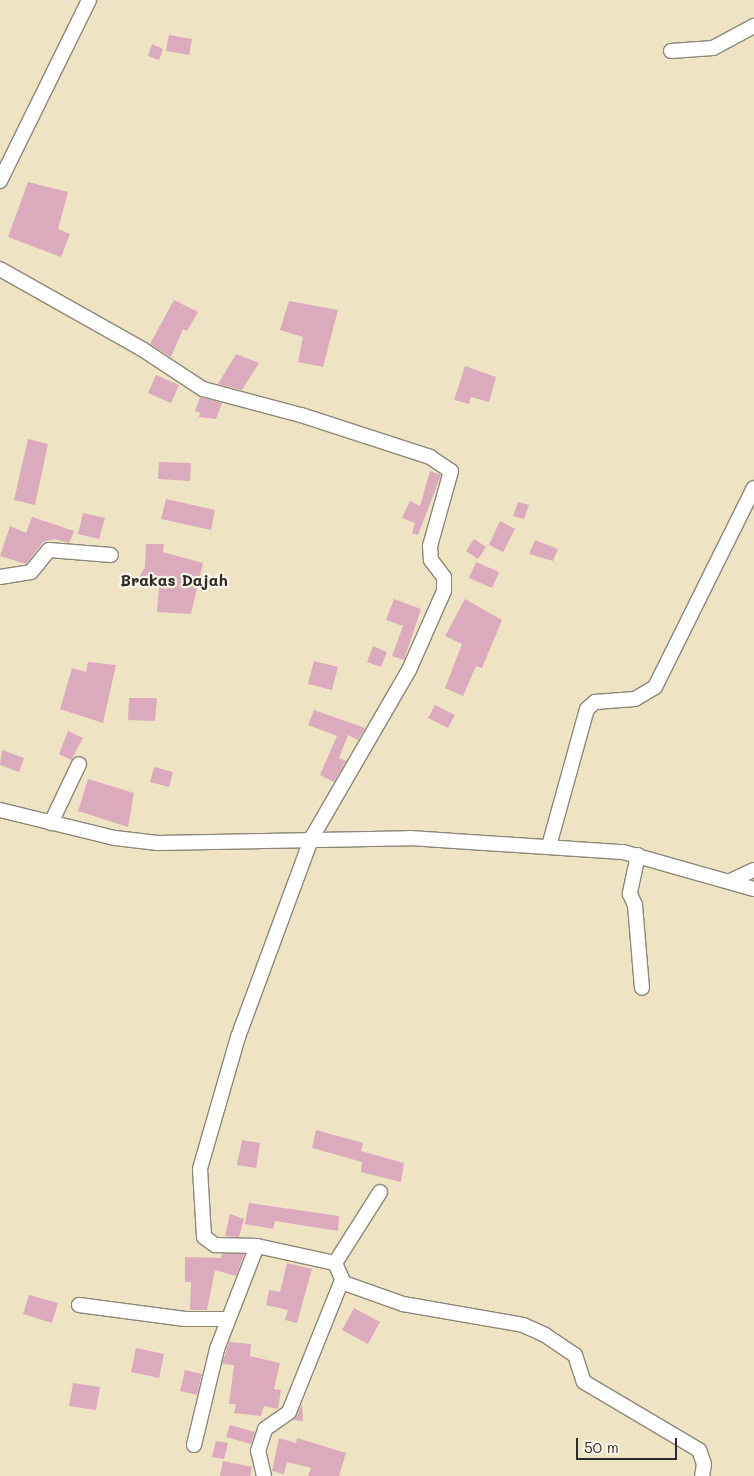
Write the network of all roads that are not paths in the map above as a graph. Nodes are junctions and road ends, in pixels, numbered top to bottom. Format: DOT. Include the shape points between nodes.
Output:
graph roads {
  1 [pos="89,0"];
  2 [pos="754,26"];
  3 [pos="671,51"];
  4 [pos="0,181"];
  5 [pos="0,269"];
  6 [pos="754,488"];
  7 [pos="111,555"];
  8 [pos="0,577"];
  9 [pos="80,764"];
  10 [pos="0,810"];
  11 [pos="51,823"];
  12 [pos="312,837"];
  13 [pos="549,846"];
  14 [pos="638,855"];
  15 [pos="754,870"];
  16 [pos="730,881"];
  17 [pos="754,889"];
  18 [pos="642,988"];
  19 [pos="380,1192"];
  20 [pos="257,1246"];
  21 [pos="335,1262"];
  22 [pos="342,1280"];
  23 [pos="80,1305"];
  24 [pos="228,1319"];
  25 [pos="194,1445"];
  26 [pos="264,1476"];
  27 [pos="702,1476"];
  1 -- 4 [label="street"];
  2 -- 3 [label="street" via="713,48"];
  5 -- 12 [label="street" via="142,349 203,389 301,415 450,468 430,546 431,560 444,577 444,591 409,670"];
  6 -- 13 [label="street" via="655,687 635,699 595,702 587,708"];
  7 -- 8 [label="street" via="49,550 31,572"];
  9 -- 11 [label="street"];
  10 -- 11 [label="street"];
  11 -- 12 [label="street" via="158,843"];
  12 -- 13 [label="street"];
  12 -- 20 [label="street" via="238,1037 200,1169 207,1242"];
  13 -- 14 [label="street"];
  14 -- 16 [label="street"];
  14 -- 18 [label="street" via="630,894 635,905"];
  15 -- 16 [label="street"];
  16 -- 17 [label="street"];
  19 -- 21 [label="street"];
  20 -- 21 [label="street"];
  20 -- 24 [label="street"];
  21 -- 22 [label="street"];
  22 -- 26 [label="street" via="289,1412 265,1429 258,1451"];
  22 -- 27 [label="street" via="403,1304 523,1324 545,1335 575,1355 584,1382 699,1450 704,1464"];
  23 -- 24 [label="street" via="185,1319"];
  24 -- 25 [label="street" via="217,1349"];
}
